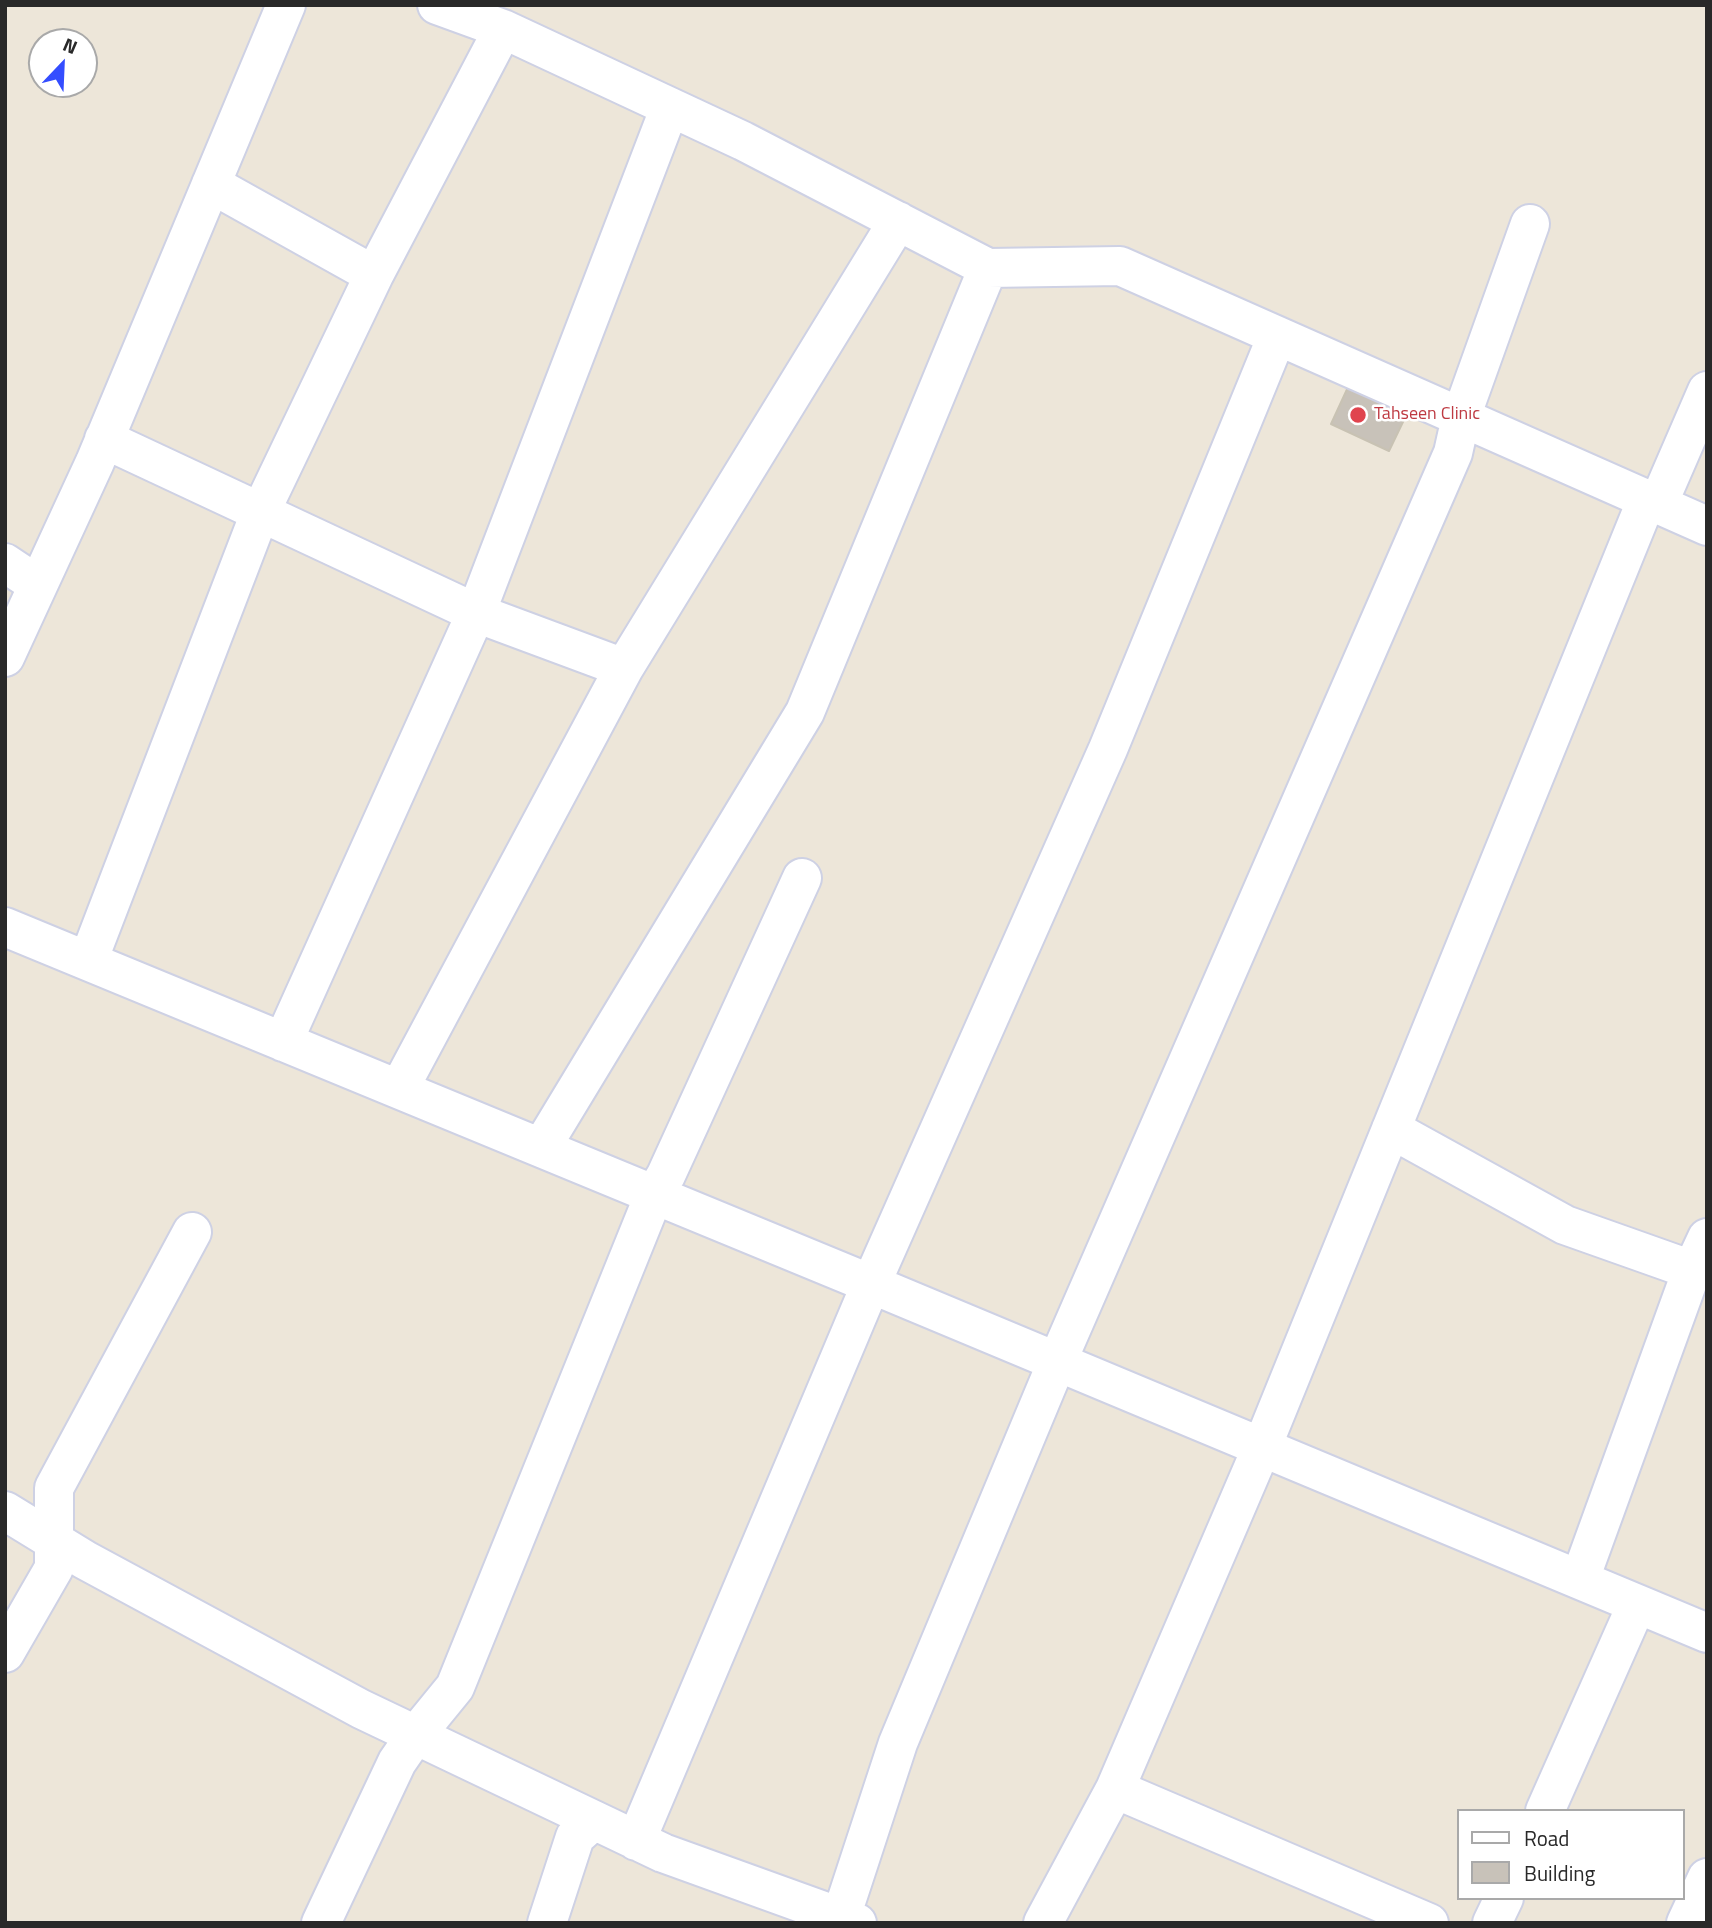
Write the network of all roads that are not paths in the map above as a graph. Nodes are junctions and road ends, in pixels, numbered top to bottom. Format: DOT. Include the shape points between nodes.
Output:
graph roads {
  1 [pos="286,5"];
  2 [pos="438,5"];
  3 [pos="503,29"];
  4 [pos="670,107"];
  5 [pos="211,184"];
  6 [pos="898,221"];
  7 [pos="1530,224"];
  8 [pos="988,268"];
  9 [pos="374,275"];
  10 [pos="1278,336"];
  11 [pos="1707,391"];
  12 [pos="1461,417"];
  13 [pos="104,439"];
  14 [pos="1653,501"];
  15 [pos="261,513"];
  16 [pos="1707,526"];
  17 [pos="5,564"];
  18 [pos="38,585"];
  19 [pos="476,613"];
  20 [pos="5,657"];
  21 [pos="624,668"];
  22 [pos="802,878"];
  23 [pos="5,927"];
  24 [pos="88,961"];
  25 [pos="283,1042"];
  26 [pos="399,1090"];
  27 [pos="1391,1129"];
  28 [pos="541,1149"];
  29 [pos="654,1195"];
  30 [pos="192,1232"];
  31 [pos="1699,1254"];
  32 [pos="871,1284"];
  33 [pos="1057,1362"];
  34 [pos="1262,1447"];
  35 [pos="5,1511"];
  36 [pos="54,1542"];
  37 [pos="1580,1579"];
  38 [pos="1637,1604"];
  39 [pos="1707,1633"];
  40 [pos="5,1653"];
  41 [pos="415,1735"];
  42 [pos="1115,1789"];
  43 [pos="1552,1809"];
  44 [pos="593,1821"];
  45 [pos="636,1840"];
  46 [pos="1684,1857"];
  47 [pos="1707,1865"];
  48 [pos="1707,1878"];
  49 [pos="1503,1900"];
  50 [pos="775,1909"];
  51 [pos="849,1920"];
  52 [pos="321,1923"];
  53 [pos="547,1923"];
  54 [pos="1043,1923"];
  55 [pos="1429,1923"];
  56 [pos="1492,1923"];
  57 [pos="1686,1923"];
  1 -- 5 [label="street"];
  2 -- 3 [label="street"];
  3 -- 4 [label="street"];
  3 -- 9 [label="street"];
  4 -- 6 [label="street"];
  4 -- 19 [label="street"];
  5 -- 9 [label="street"];
  5 -- 13 [label="street"];
  6 -- 8 [label="street"];
  6 -- 21 [label="street"];
  7 -- 12 [label="street"];
  8 -- 10 [label="street" via="1120,266"];
  8 -- 28 [label="street" via="805,712"];
  9 -- 15 [label="street"];
  10 -- 12 [label="street"];
  10 -- 32 [label="street" via="1108,750"];
  11 -- 14 [label="street"];
  12 -- 14 [label="street"];
  12 -- 33 [label="street" via="1453,453"];
  13 -- 15 [label="street"];
  13 -- 18 [label="street"];
  14 -- 16 [label="street"];
  14 -- 27 [label="street"];
  15 -- 19 [label="street"];
  15 -- 24 [label="street"];
  17 -- 18 [label="street"];
  18 -- 20 [label="street"];
  19 -- 21 [label="street"];
  19 -- 25 [label="street"];
  21 -- 26 [label="street"];
  22 -- 29 [label="street"];
  23 -- 24 [label="street"];
  24 -- 25 [label="street"];
  25 -- 26 [label="street"];
  26 -- 28 [label="street"];
  27 -- 31 [label="street" via="1564,1225"];
  27 -- 34 [label="street"];
  28 -- 29 [label="street"];
  29 -- 32 [label="street"];
  29 -- 41 [label="street" via="455,1688"];
  30 -- 36 [label="street" via="54,1488"];
  31 -- 37 [label="street"];
  32 -- 33 [label="street"];
  32 -- 45 [label="street"];
  33 -- 34 [label="street"];
  33 -- 51 [label="street" via="898,1743"];
  34 -- 37 [label="street"];
  34 -- 42 [label="street"];
  35 -- 36 [label="street"];
  36 -- 40 [label="street" via="54,1567"];
  36 -- 41 [label="street"];
  37 -- 38 [label="street"];
  38 -- 39 [label="street"];
  38 -- 43 [label="street"];
  41 -- 44 [label="street"];
  41 -- 52 [label="street" via="397,1762"];
  42 -- 54 [label="street"];
  42 -- 55 [label="street"];
  44 -- 45 [label="street"];
  44 -- 53 [label="street" via="575,1838"];
  45 -- 50 [label="street"];
  46 -- 47 [label="street"];
  48 -- 57 [label="street"];
  49 -- 56 [label="street"];
  50 -- 51 [label="street"];
}
